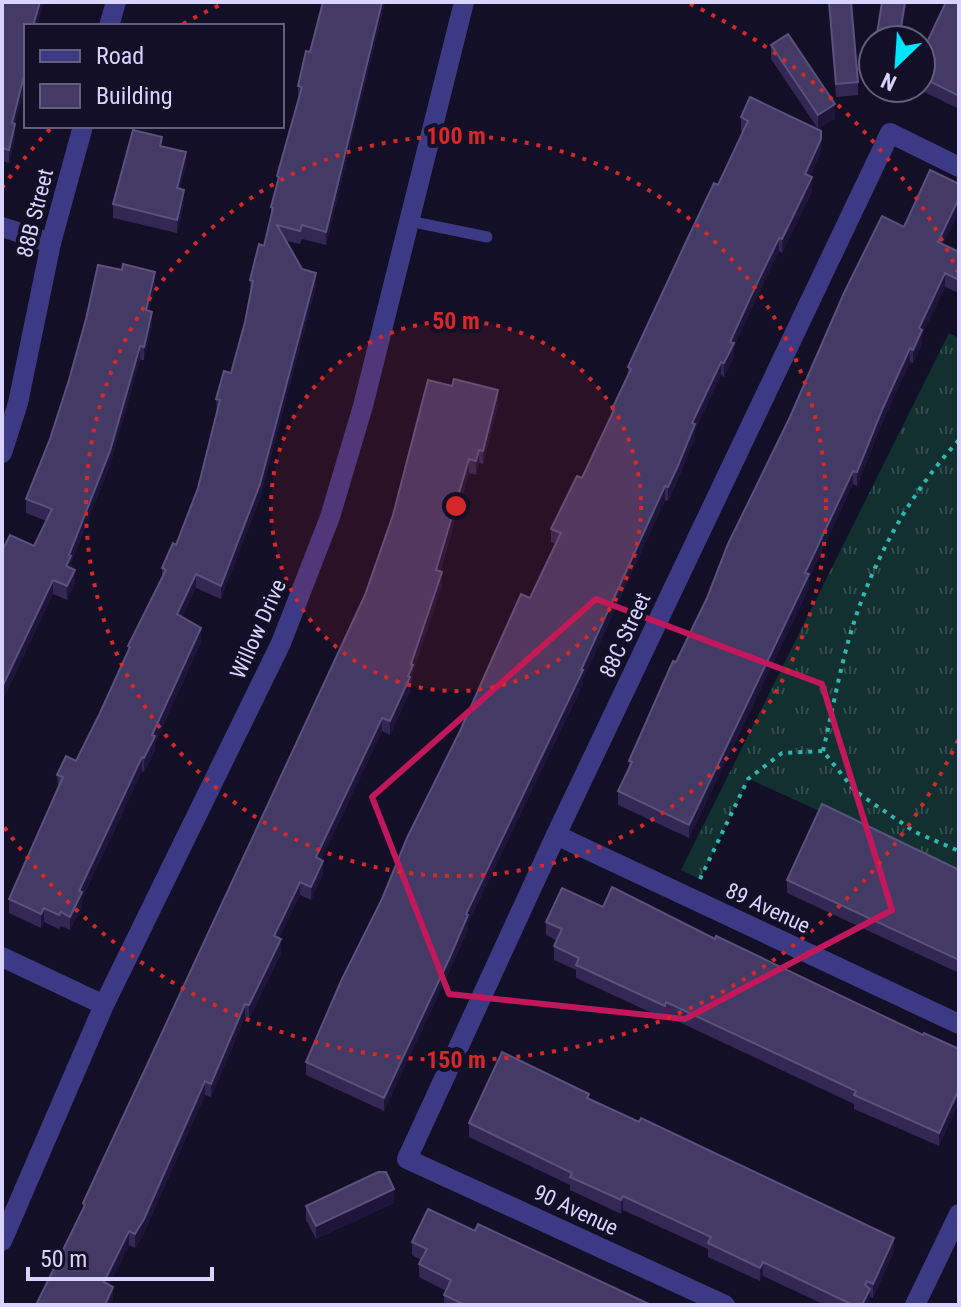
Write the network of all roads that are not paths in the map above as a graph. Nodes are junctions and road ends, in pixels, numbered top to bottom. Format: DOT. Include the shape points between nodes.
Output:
graph roads {
  1 [pos="116,2"];
  2 [pos="464,2"];
  3 [pos="110,24"];
  4 [pos="82,128"];
  5 [pos="959,167"];
  6 [pos="409,221"];
  7 [pos="2,227"];
  8 [pos="487,237"];
  9 [pos="51,243"];
  10 [pos="2,453"];
  11 [pos="556,835"];
  12 [pos="2,957"];
  13 [pos="104,1005"];
  14 [pos="959,1024"];
  15 [pos="407,1159"];
  16 [pos="959,1214"];
  17 [pos="2,1241"];
  18 [pos="725,1305"];
  19 [pos="915,1305"];
  1 -- 3 [label="street"];
  2 -- 6 [label="street, Willow Drive"];
  4 -- 9 [label="street, 88B Street"];
  5 -- 11 [label="street, 88C Street" via="890,133"];
  6 -- 8 [label="lane"];
  6 -- 13 [label="street, Willow Drive" via="330,517 281,643"];
  7 -- 9 [label="street"];
  9 -- 10 [label="street, 88B Street" via="18,403"];
  11 -- 14 [label="street, 89 Avenue"];
  11 -- 15 [label="street, 88C Street"];
  12 -- 13 [label="street"];
  13 -- 17 [label="street, Willow Drive"];
  15 -- 18 [label="street, 90 Avenue"];
  16 -- 19 [label="street"];
}
